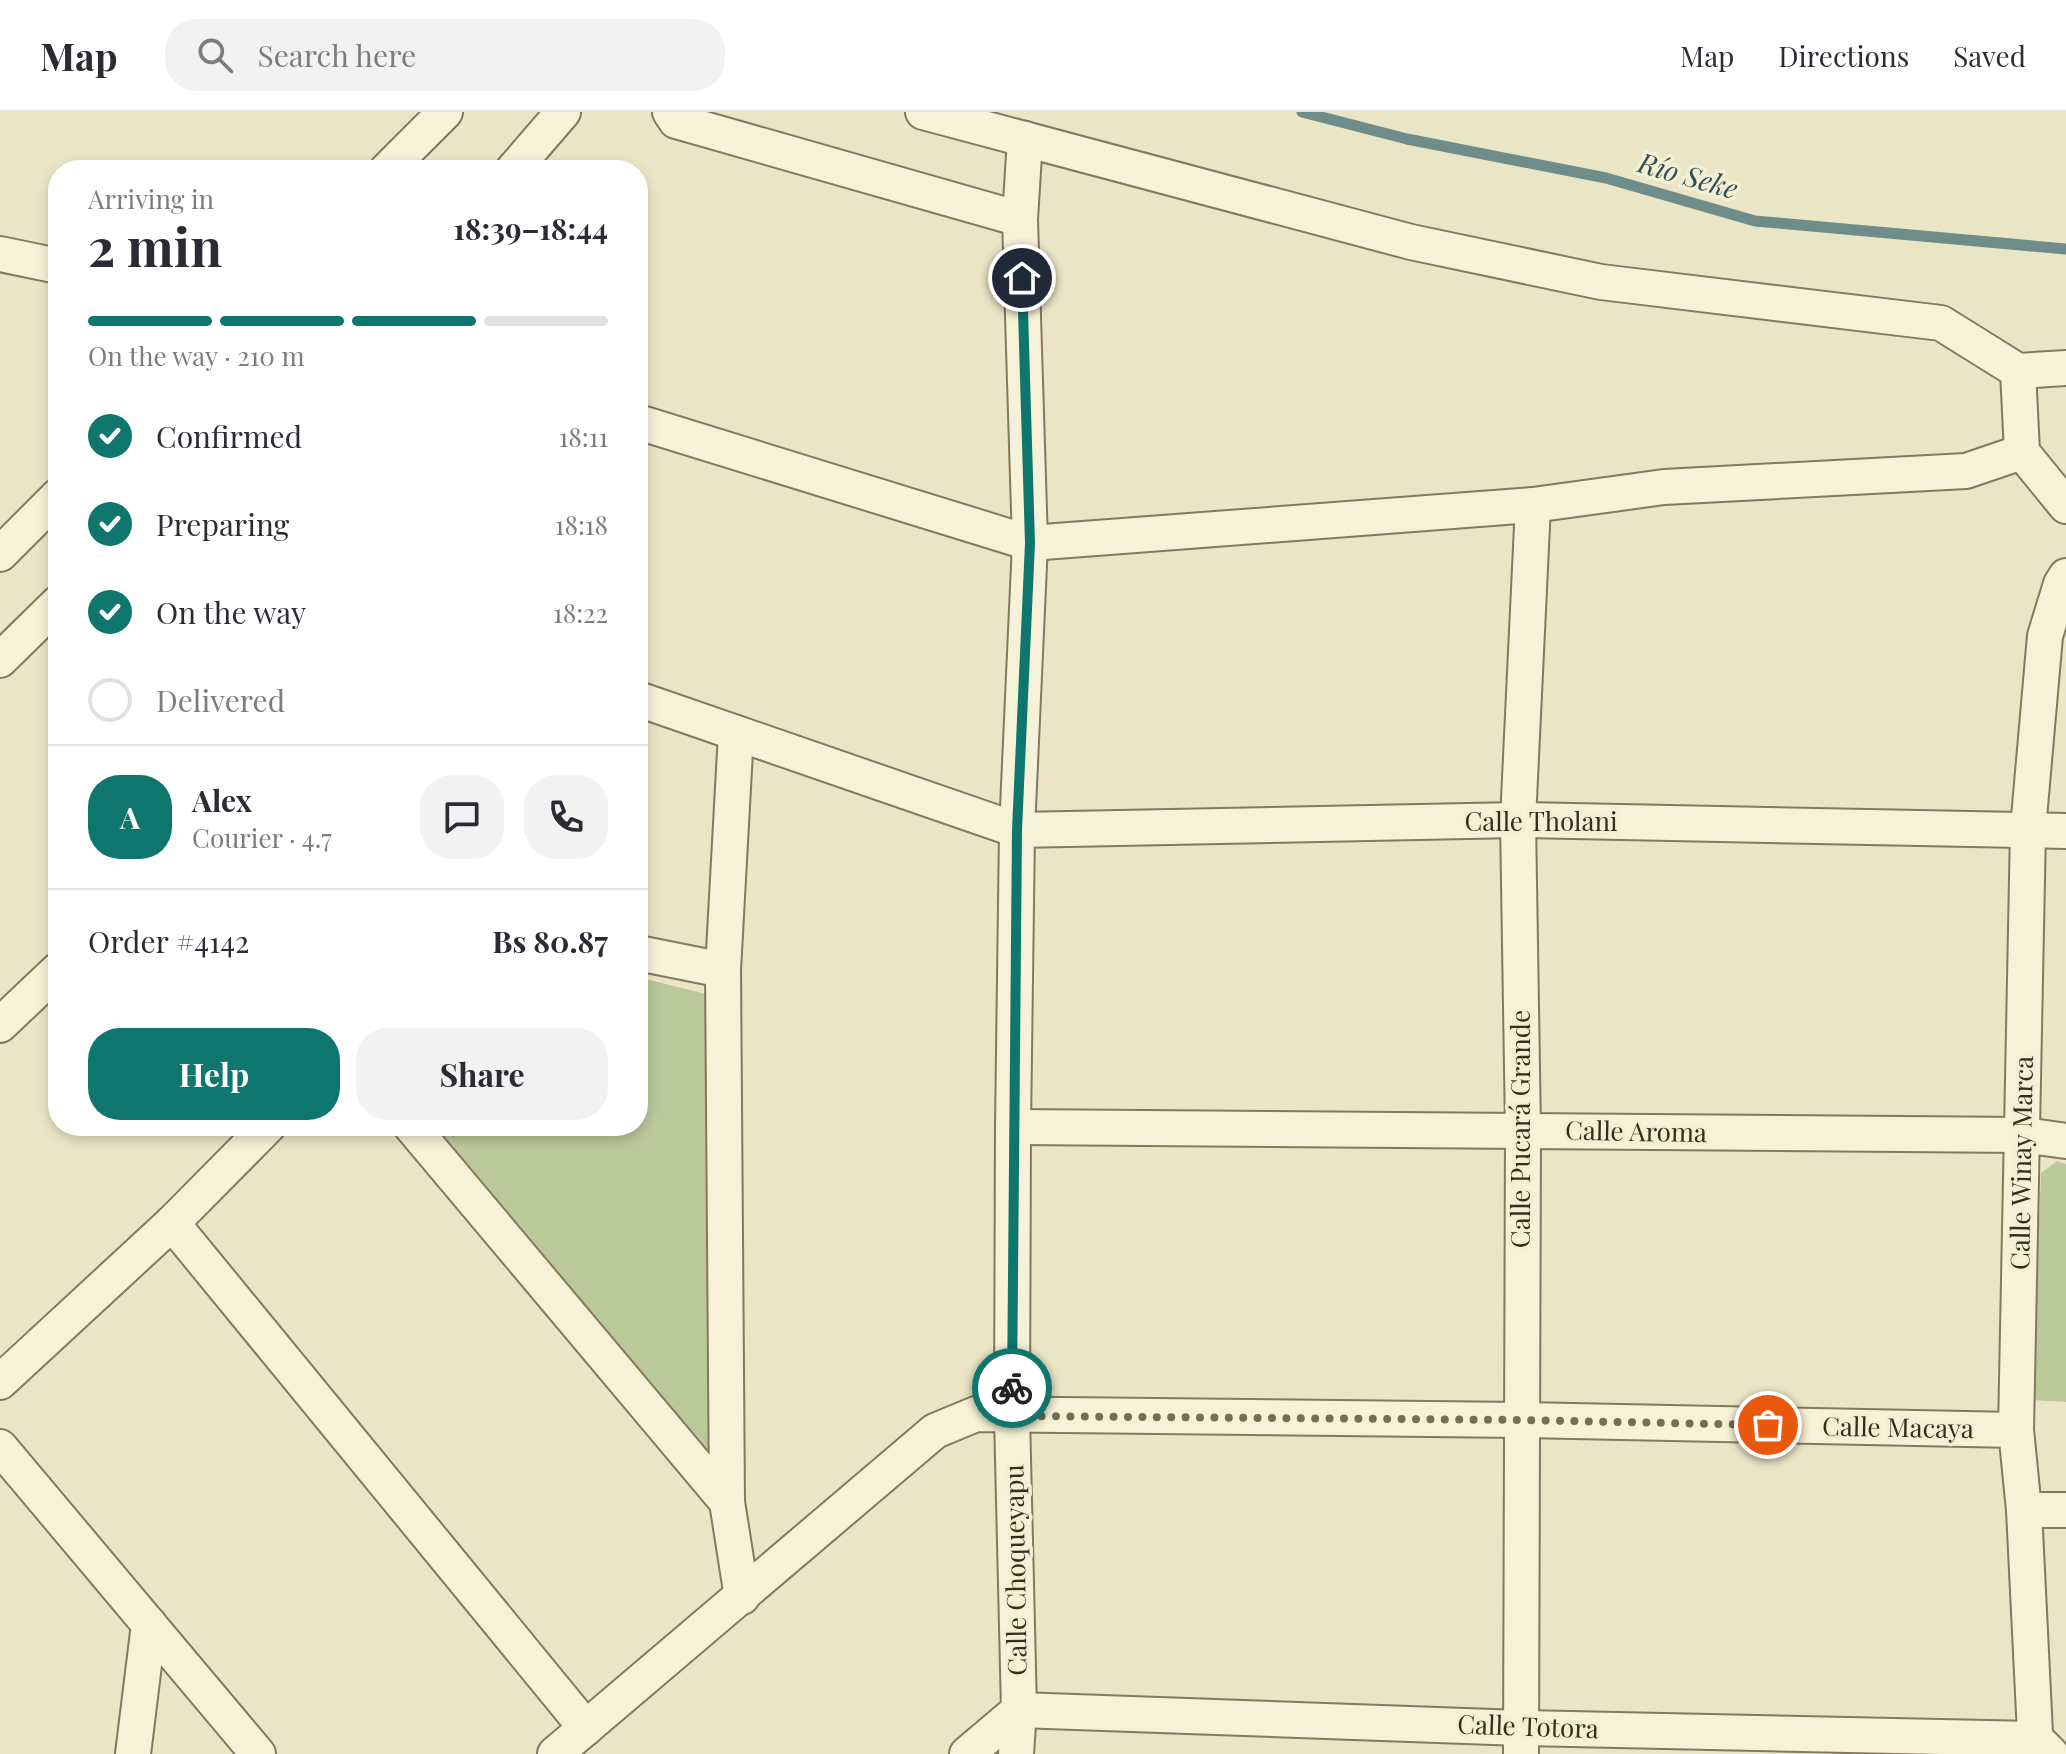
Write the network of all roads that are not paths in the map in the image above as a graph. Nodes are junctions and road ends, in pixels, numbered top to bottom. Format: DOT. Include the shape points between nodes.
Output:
graph roads {
  1 [pos="445,112"];
  2 [pos="563,112"];
  3 [pos="670,112"];
  4 [pos="923,112"];
  5 [pos="1025,139"];
  6 [pos="397,160"];
  7 [pos="522,160"];
  8 [pos="1020,219"];
  9 [pos="0,254"];
  10 [pos="48,264"];
  11 [pos="2066,368"];
  12 [pos="2018,371"];
  13 [pos="648,425"];
  14 [pos="2022,452"];
  15 [pos="1533,505"];
  16 [pos="48,506"];
  17 [pos="2066,506"];
  18 [pos="1030,543"];
  19 [pos="0,554"];
  20 [pos="2066,576"];
  21 [pos="48,612"];
  22 [pos="1,655"];
  23 [pos="648,702"];
  24 [pos="736,733"];
  25 [pos="1518,820"];
  26 [pos="2028,829"];
  27 [pos="1017,830"];
  28 [pos="2066,831"];
  29 [pos="648,955"];
  30 [pos="723,970"];
  31 [pos="48,979"];
  32 [pos="0,1025"];
  33 [pos="1013,1127"];
  34 [pos="1523,1130"];
  35 [pos="2023,1135"];
  36 [pos="258,1136"];
  37 [pos="419,1136"];
  38 [pos="2066,1141"];
  39 [pos="172,1223"];
  40 [pos="0,1382"];
  41 [pos="1012,1416"];
  42 [pos="1520,1420"];
  43 [pos="2016,1430"];
  44 [pos="0,1447"];
  45 [pos="727,1502"];
  46 [pos="2024,1510"];
  47 [pos="2066,1510"];
  48 [pos="742,1597"];
  49 [pos="149,1624"];
  50 [pos="1019,1710"];
  51 [pos="586,1728"];
  52 [pos="1521,1741"];
  53 [pos="2041,1749"];
  54 [pos="133,1754"];
  55 [pos="258,1754"];
  56 [pos="555,1754"];
  57 [pos="967,1754"];
  58 [pos="1016,1754"];
  1 -- 6 [label="street"];
  2 -- 7 [label="street"];
  3 -- 8 [label="street" via="676,121"];
  4 -- 5 [label="street"];
  5 -- 8 [label="street, Calle Choqueyapu"];
  5 -- 12 [label="street" via="1411,242 1601,282 1941,323"];
  8 -- 18 [label="street, Calle Choqueyapu"];
  9 -- 10 [label="street"];
  11 -- 12 [label="street"];
  12 -- 14 [label="street"];
  13 -- 18 [label="street"];
  14 -- 15 [label="street" via="1966,471 1664,487"];
  14 -- 17 [label="street"];
  15 -- 18 [label="street"];
  15 -- 25 [label="street, Calle Pucará Grande"];
  16 -- 19 [label="street"];
  18 -- 27 [label="street, Calle Choqueyapu"];
  20 -- 26 [label="street, Calle Winay Marca" via="2045,636"];
  21 -- 22 [label="street"];
  23 -- 24 [label="street"];
  24 -- 27 [label="street"];
  24 -- 30 [label="street"];
  25 -- 26 [label="street, Calle Tholani"];
  25 -- 27 [label="street, Calle Tholani"];
  25 -- 34 [label="street, Calle Pucará Grande"];
  26 -- 28 [label="street, Calle Tholani"];
  26 -- 35 [label="street, Calle Winay Marca"];
  27 -- 33 [label="street, Calle Choqueyapu"];
  29 -- 30 [label="street"];
  30 -- 45 [label="street"];
  31 -- 32 [label="street"];
  33 -- 34 [label="street, Calle Aroma"];
  33 -- 41 [label="street, Calle Choqueyapu"];
  34 -- 35 [label="street, Calle Aroma"];
  34 -- 42 [label="street, Calle Pucará Grande"];
  35 -- 38 [label="street, Calle Aroma"];
  35 -- 43 [label="street, Calle Winay Marca"];
  36 -- 39 [label="street"];
  37 -- 45 [label="street"];
  39 -- 40 [label="street"];
  39 -- 51 [label="street"];
  41 -- 42 [label="street, Calle Macaya"];
  41 -- 48 [label="street, Calle Macaya" via="976,1414 935,1431"];
  41 -- 50 [label="street, Calle Choqueyapu"];
  42 -- 43 [label="street, Calle Macaya"];
  42 -- 52 [label="street, Calle Pucará Grande"];
  43 -- 46 [label="street, Calle Winay Marca"];
  44 -- 49 [label="street"];
  45 -- 48 [label="street"];
  46 -- 47 [label="street"];
  46 -- 53 [label="street, Calle Winay Marca"];
  48 -- 51 [label="street, Calle Macaya"];
  49 -- 54 [label="street"];
  49 -- 55 [label="street"];
  50 -- 52 [label="street, Calle Totora"];
  50 -- 57 [label="street"];
  50 -- 58 [label="street, Calle Choqueyapu"];
  51 -- 56 [label="street, Calle Macaya"];
  52 -- 53 [label="street, Calle Totora"];
}
